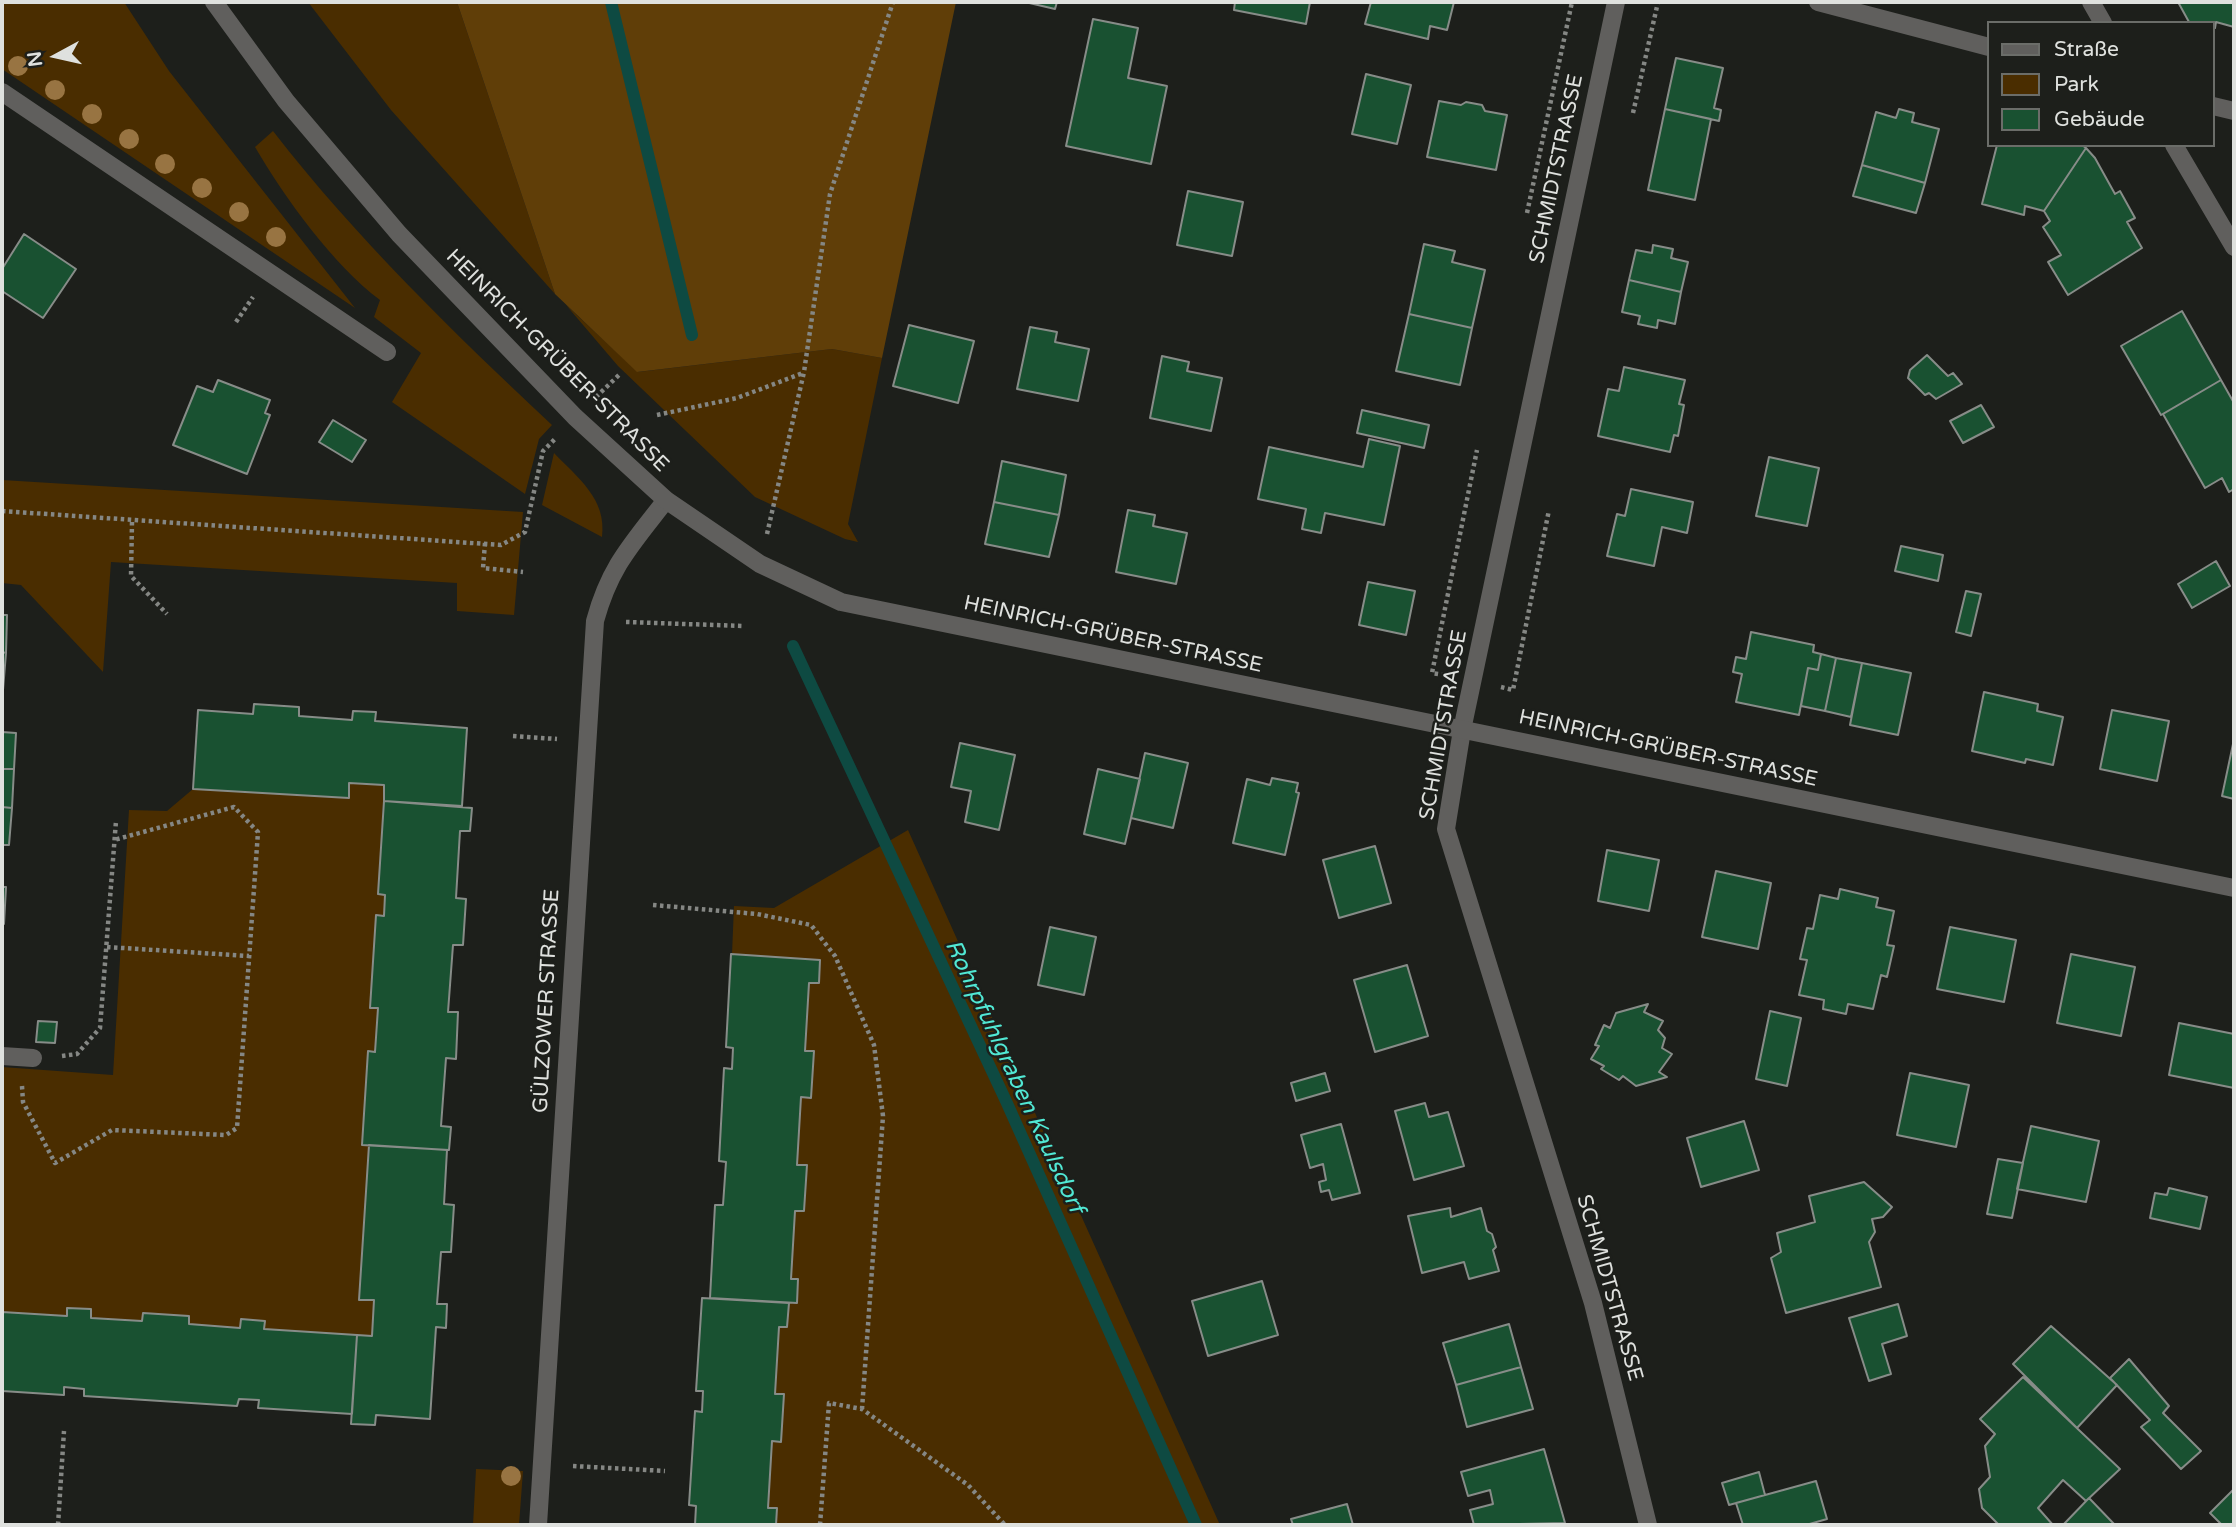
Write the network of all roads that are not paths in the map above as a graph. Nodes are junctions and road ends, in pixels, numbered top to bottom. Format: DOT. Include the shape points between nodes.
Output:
graph roads {
  1 [pos="214,2"];
  2 [pos="1615,2"];
  3 [pos="1818,2"];
  4 [pos="2091,2"];
  5 [pos="2102,21"];
  6 [pos="1988,47"];
  7 [pos="2,92"];
  8 [pos="2215,106"];
  9 [pos="2234,111"];
  10 [pos="2175,147"];
  11 [pos="2234,247"];
  12 [pos="387,352"];
  13 [pos="666,500"];
  14 [pos="1462,730"];
  15 [pos="2234,888"];
  16 [pos="538,1525"];
  17 [pos="1648,1525"];
  1 -- 13 [label="street, HEINRICH-GRÜBER-STRASSE" via="286,101 399,234 513,356"];
  2 -- 14 [label="street, SCHMIDTSTRASSE"];
  3 -- 6 [label="street"];
  4 -- 5 [label="street"];
  7 -- 12 [label="street"];
  8 -- 9 [label="street"];
  10 -- 11 [label="street"];
  13 -- 14 [label="street, HEINRICH-GRÜBER-STRASSE" via="760,564 841,602"];
  13 -- 16 [label="street, GÜLZOWER STRASSE" via="617,563 595,621"];
  14 -- 15 [label="street, HEINRICH-GRÜBER-STRASSE"];
  14 -- 17 [label="street, SCHMIDTSTRASSE" via="1446,829 1593,1303"];
}
